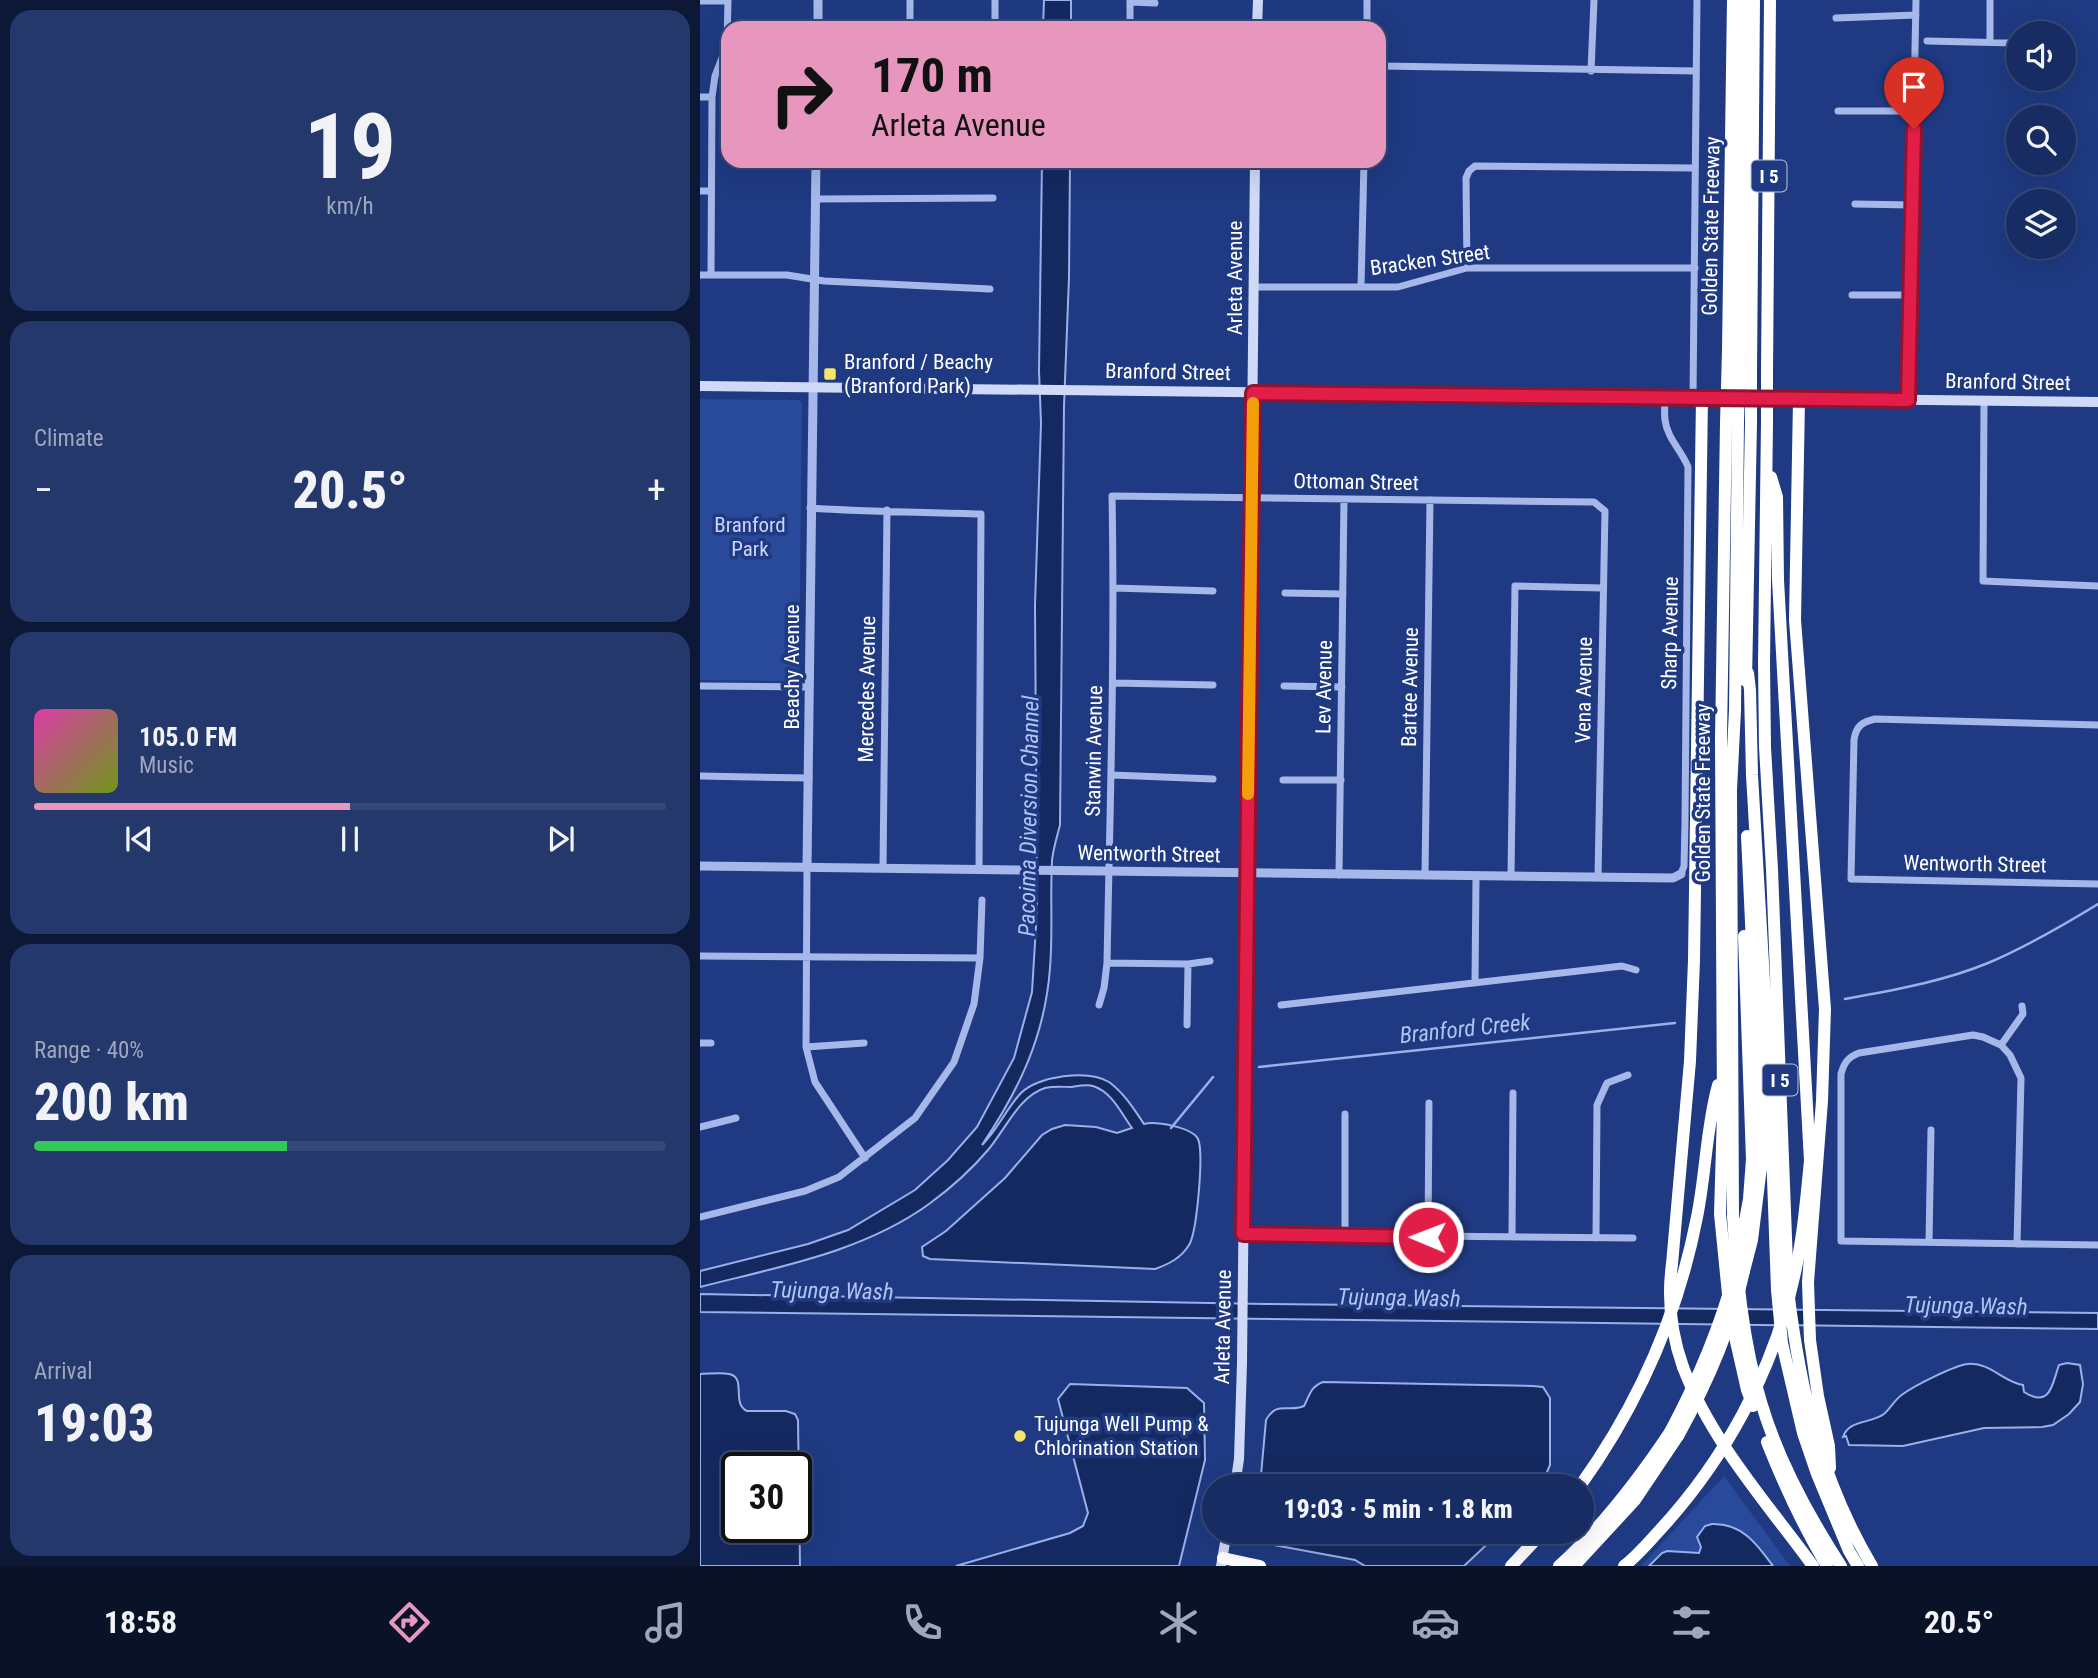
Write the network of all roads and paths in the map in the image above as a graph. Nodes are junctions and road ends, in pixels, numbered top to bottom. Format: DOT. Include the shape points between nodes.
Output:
graph roads {
  1 [pos="818,0"];
  2 [pos="910,0"];
  3 [pos="995,0"];
  4 [pos="1258,0"];
  5 [pos="1367,0"];
  6 [pos="1594,0"];
  7 [pos="1697,0"];
  8 [pos="1733,0"];
  9 [pos="1745,0"];
  10 [pos="1754,0"];
  11 [pos="1770,0"];
  12 [pos="1916,0"];
  13 [pos="1990,0"];
  14 [pos="700,1"];
  15 [pos="728,1"];
  16 [pos="1130,1"];
  17 [pos="1156,3"];
  18 [pos="1916,15"];
  19 [pos="1836,18"];
  20 [pos="728,21"];
  21 [pos="818,21"];
  22 [pos="910,21"];
  23 [pos="995,21"];
  24 [pos="1130,21"];
  25 [pos="1257,21"];
  26 [pos="1367,21"];
  27 [pos="1927,41"];
  28 [pos="1990,41"];
  29 [pos="2006,42"];
  30 [pos="721,61"];
  31 [pos="1386,66"];
  32 [pos="1591,71"];
  33 [pos="1696,71"];
  34 [pos="700,97"];
  35 [pos="712,97"];
  36 [pos="1838,111"];
  37 [pos="1914,111"];
  38 [pos="816,168"];
  39 [pos="1255,168"];
  40 [pos="1364,168"];
  41 [pos="1695,169"];
  42 [pos="700,191"];
  43 [pos="711,191"];
  44 [pos="993,198"];
  45 [pos="816,199"];
  46 [pos="1855,204"];
  47 [pos="1913,205"];
  48 [pos="1467,268"];
  49 [pos="1695,268"];
  50 [pos="710,274"];
  51 [pos="700,275"];
  52 [pos="814,279"];
  53 [pos="1254,287"];
  54 [pos="1361,287"];
  55 [pos="990,289"];
  56 [pos="1852,295"];
  57 [pos="1911,295"];
  58 [pos="1734,350"];
  59 [pos="700,386"];
  60 [pos="813,387"];
  61 [pos="1253,393"];
  62 [pos="1665,397"];
  63 [pos="1697,397"];
  64 [pos="1799,400"];
  65 [pos="1908,400"];
  66 [pos="1984,402"];
  67 [pos="2098,402"];
  68 [pos="1738,422"];
  69 [pos="1766,463"];
  70 [pos="1112,496"];
  71 [pos="1251,498"];
  72 [pos="1344,499"];
  73 [pos="1430,500"];
  74 [pos="1599,505"];
  75 [pos="810,509"];
  76 [pos="887,510"];
  77 [pos="2098,586"];
  78 [pos="1603,587"];
  79 [pos="1114,588"];
  80 [pos="1213,591"];
  81 [pos="1285,593"];
  82 [pos="1343,594"];
  83 [pos="1748,673"];
  84 [pos="1113,683"];
  85 [pos="1213,685"];
  86 [pos="700,686"];
  87 [pos="1284,686"];
  88 [pos="809,687"];
  89 [pos="1342,687"];
  90 [pos="2098,725"];
  91 [pos="1732,760"];
  92 [pos="1112,775"];
  93 [pos="700,776"];
  94 [pos="809,778"];
  95 [pos="1213,779"];
  96 [pos="1283,780"];
  97 [pos="1341,780"];
  98 [pos="700,866"];
  99 [pos="807,868"];
  100 [pos="883,868"];
  101 [pos="979,869"];
  102 [pos="1109,870"];
  103 [pos="1247,873"];
  104 [pos="1681,874"];
  105 [pos="1339,875"];
  106 [pos="1425,875"];
  107 [pos="1511,876"];
  108 [pos="1476,877"];
  109 [pos="1598,877"];
  110 [pos="2098,884"];
  111 [pos="982,900"];
  112 [pos="700,956"];
  113 [pos="807,957"];
  114 [pos="980,958"];
  115 [pos="1210,961"];
  116 [pos="1107,963"];
  117 [pos="1188,964"];
  118 [pos="1636,970"];
  119 [pos="1475,982"];
  120 [pos="1099,1005"];
  121 [pos="1282,1005"];
  122 [pos="2022,1006"];
  123 [pos="1186,1025"];
  124 [pos="700,1043"];
  125 [pos="711,1043"];
  126 [pos="864,1043"];
  127 [pos="2001,1045"];
  128 [pos="806,1047"];
  129 [pos="1722,1071"];
  130 [pos="1628,1074"];
  131 [pos="1513,1093"];
  132 [pos="1429,1103"];
  133 [pos="1345,1114"];
  134 [pos="736,1118"];
  135 [pos="700,1128"];
  136 [pos="1931,1130"];
  137 [pos="865,1158"];
  138 [pos="700,1217"];
  139 [pos="1243,1234"];
  140 [pos="1345,1235"];
  141 [pos="1428,1237"];
  142 [pos="1512,1237"];
  143 [pos="1596,1238"];
  144 [pos="1633,1238"];
  145 [pos="1929,1242"];
  146 [pos="2017,1244"];
  147 [pos="2098,1244"];
  148 [pos="1741,1267"];
  149 [pos="1783,1290"];
  150 [pos="1735,1303"];
  151 [pos="1739,1331"];
  152 [pos="1788,1343"];
  153 [pos="1674,1434"];
  154 [pos="1237,1474"];
  155 [pos="1589,1474"];
  156 [pos="1830,1477"];
  157 [pos="1225,1544"];
  158 [pos="1532,1544"];
  159 [pos="1222,1562"];
  160 [pos="1260,1566"];
  161 [pos="1511,1566"];
  162 [pos="1559,1566"];
  163 [pos="1574,1566"];
  164 [pos="1625,1566"];
  165 [pos="1813,1566"];
  166 [pos="1826,1566"];
  167 [pos="1841,1566"];
  168 [pos="1858,1566"];
  169 [pos="1872,1566"];
  1 -- 21 [label="street"];
  2 -- 22 [label="street"];
  3 -- 23 [label="street"];
  4 -- 25 [label="main road"];
  5 -- 26 [label="street"];
  6 -- 32 [label="street"];
  7 -- 33 [label="street"];
  8 -- 58 [label="highway, Golden State Freeway / I 5"];
  9 -- 58 [label="highway"];
  10 -- 68 [label="highway, bridge" via="1751,373"];
  11 -- 69 [label="highway, I 5, bridge"];
  12 -- 18 [label="street"];
  13 -- 28 [label="street"];
  14 -- 15 [label="street"];
  15 -- 20 [label="street"];
  16 -- 17 [label="street"];
  16 -- 24 [label="street"];
  18 -- 19 [label="street"];
  18 -- 37 [label="street"];
  27 -- 28 [label="street"];
  28 -- 29 [label="street"];
  30 -- 35 [label="street"];
  31 -- 32 [label="street"];
  32 -- 33 [label="street"];
  33 -- 41 [label="street"];
  34 -- 35 [label="street"];
  35 -- 43 [label="street"];
  36 -- 37 [label="street"];
  37 -- 47 [label="street"];
  38 -- 45 [label="street, Beachy Avenue"];
  39 -- 53 [label="main road, Arleta Avenue"];
  40 -- 54 [label="street"];
  41 -- 48 [label="street" via="1475,166 1466,178"];
  41 -- 49 [label="street"];
  42 -- 43 [label="street"];
  43 -- 50 [label="street"];
  44 -- 45 [label="street"];
  45 -- 52 [label="street, Beachy Avenue"];
  46 -- 47 [label="street"];
  47 -- 57 [label="street"];
  48 -- 49 [label="street, Bracken Street"];
  48 -- 54 [label="street, Bracken Street" via="1398,287"];
  49 -- 63 [label="street"];
  50 -- 51 [label="street"];
  50 -- 52 [label="street"];
  52 -- 55 [label="street"];
  52 -- 60 [label="street, Beachy Avenue"];
  53 -- 54 [label="street, Bracken Street"];
  53 -- 61 [label="main road, Arleta Avenue"];
  56 -- 57 [label="street"];
  57 -- 65 [label="street"];
  58 -- 68 [label="highway, Golden State Freeway / I 5, bridge"];
  59 -- 60 [label="main road, Branford Street"];
  60 -- 61 [label="main road, Branford Street"];
  60 -- 75 [label="street, Beachy Avenue"];
  61 -- 62 [label="main road, Branford Street"];
  61 -- 71 [label="main road, Arleta Avenue"];
  62 -- 63 [label="main road, Branford Street"];
  62 -- 104 [label="street, Sharp Avenue" via="1668,430 1688,467"];
  63 -- 64 [label="main road, Branford Street"];
  63 -- 165 [label="highway, bridge" via="1694,960 1670,1317 1677,1351 1710,1424"];
  64 -- 65 [label="main road, Branford Street"];
  64 -- 156 [label="highway" via="1796,620 1825,1009 1808,1282 1810,1340"];
  65 -- 66 [label="main road, Branford Street"];
  66 -- 67 [label="main road, Branford Street"];
  66 -- 77 [label="street" via="1983,581"];
  68 -- 83 [label="highway"];
  68 -- 91 [label="highway"];
  68 -- 129 [label="highway, Golden State Freeway / I 5" via="1721,751"];
  69 -- 149 [label="highway, I 5" via="1765,747"];
  69 -- 164 [label="highway, bridge" via="1777,497 1810,1161 1801,1246 1781,1326 1734,1431 1677,1512"];
  70 -- 71 [label="street, Ottoman Street"];
  70 -- 79 [label="street, Stanwin Avenue"];
  71 -- 72 [label="street, Ottoman Street"];
  71 -- 103 [label="main road, Arleta Avenue"];
  72 -- 73 [label="street, Ottoman Street"];
  72 -- 82 [label="street, Lev Avenue"];
  73 -- 74 [label="street, Ottoman Street"];
  73 -- 106 [label="street, Bartee Avenue"];
  74 -- 78 [label="street, Vena Avenue" via="1605,511"];
  75 -- 76 [label="street"];
  75 -- 88 [label="street, Beachy Avenue"];
  76 -- 100 [label="street, Mercedes Avenue"];
  76 -- 101 [label="street" via="981,514"];
  78 -- 107 [label="street" via="1515,586"];
  78 -- 109 [label="street, Vena Avenue"];
  79 -- 80 [label="street"];
  79 -- 84 [label="street, Stanwin Avenue"];
  81 -- 82 [label="street"];
  82 -- 89 [label="street, Lev Avenue"];
  83 -- 148 [label="highway" via="1747,842 1762,1159 1752,1241"];
  83 -- 149 [label="highway"];
  84 -- 85 [label="street"];
  84 -- 92 [label="street, Stanwin Avenue"];
  86 -- 88 [label="street"];
  87 -- 89 [label="street"];
  88 -- 94 [label="street, Beachy Avenue"];
  89 -- 97 [label="street, Lev Avenue"];
  90 -- 110 [label="street, Wentworth Street" via="1875,719 1860,724 1854,740 1851,879"];
  91 -- 148 [label="highway" via="1740,844 1752,1159"];
  91 -- 150 [label="highway"];
  92 -- 95 [label="street"];
  92 -- 102 [label="street, Stanwin Avenue"];
  93 -- 94 [label="street"];
  94 -- 99 [label="street, Beachy Avenue"];
  96 -- 97 [label="street"];
  97 -- 105 [label="street, Lev Avenue"];
  98 -- 99 [label="street, Wentworth Street"];
  99 -- 100 [label="street, Wentworth Street"];
  99 -- 113 [label="street, Beachy Avenue"];
  100 -- 101 [label="street, Wentworth Street"];
  101 -- 102 [label="street, Wentworth Street"];
  102 -- 103 [label="street, Wentworth Street"];
  102 -- 116 [label="street, Stanwin Avenue"];
  103 -- 105 [label="street, Wentworth Street"];
  103 -- 139 [label="main road, Arleta Avenue"];
  104 -- 109 [label="street, Wentworth Street" via="1673,878"];
  105 -- 106 [label="street, Wentworth Street"];
  106 -- 108 [label="street, Wentworth Street"];
  107 -- 108 [label="street, Wentworth Street"];
  107 -- 109 [label="street, Wentworth Street"];
  108 -- 119 [label="street"];
  111 -- 114 [label="street"];
  112 -- 113 [label="street"];
  113 -- 114 [label="street"];
  113 -- 128 [label="street, Beachy Avenue"];
  114 -- 137 [label="street" via="974,1004 954,1062 915,1118"];
  115 -- 117 [label="street"];
  116 -- 117 [label="street"];
  116 -- 120 [label="street, Stanwin Avenue"];
  117 -- 123 [label="street"];
  118 -- 119 [label="street" via="1622,967"];
  119 -- 121 [label="street"];
  122 -- 127 [label="street" via="2023,1014"];
  124 -- 125 [label="street"];
  126 -- 128 [label="street"];
  127 -- 145 [label="street" via="1973,1035 1859,1053 1844,1064 1842,1241"];
  127 -- 146 [label="street" via="2021,1078"];
  128 -- 137 [label="street, Beachy Avenue" via="815,1082"];
  129 -- 150 [label="highway, Golden State Freeway / I 5" via="1720,1214"];
  129 -- 155 [label="highway, bridge" via="1710,1112 1698,1216 1674,1304 1628,1412"];
  130 -- 143 [label="street" via="1607,1083 1597,1105"];
  131 -- 142 [label="street"];
  132 -- 141 [label="street"];
  133 -- 140 [label="street"];
  134 -- 135 [label="street"];
  136 -- 145 [label="street"];
  137 -- 138 [label="street" via="839,1177 805,1191"];
  139 -- 140 [label="street"];
  139 -- 154 [label="main road, Arleta Avenue"];
  140 -- 141 [label="street"];
  141 -- 142 [label="street"];
  142 -- 143 [label="street"];
  143 -- 144 [label="street"];
  145 -- 146 [label="street"];
  146 -- 147 [label="street"];
  148 -- 153 [label="highway, bridge" via="1724,1339 1709,1376"];
  149 -- 152 [label="highway, I 5, bridge"];
  150 -- 151 [label="highway, Golden State Freeway / I 5, bridge"];
  151 -- 166 [label="highway, Golden State Freeway / I 5" via="1747,1390 1786,1489"];
  151 -- 167 [label="highway" via="1795,1486"];
  152 -- 156 [label="highway, I 5"];
  152 -- 168 [label="highway" via="1803,1433"];
  153 -- 162 [label="highway"];
  153 -- 163 [label="highway" via="1635,1500"];
  156 -- 169 [label="highway, I 5"];
  157 -- 159 [label="main road"];
  158 -- 161 [label="highway"];
  159 -- 160 [label="highway"];
}
